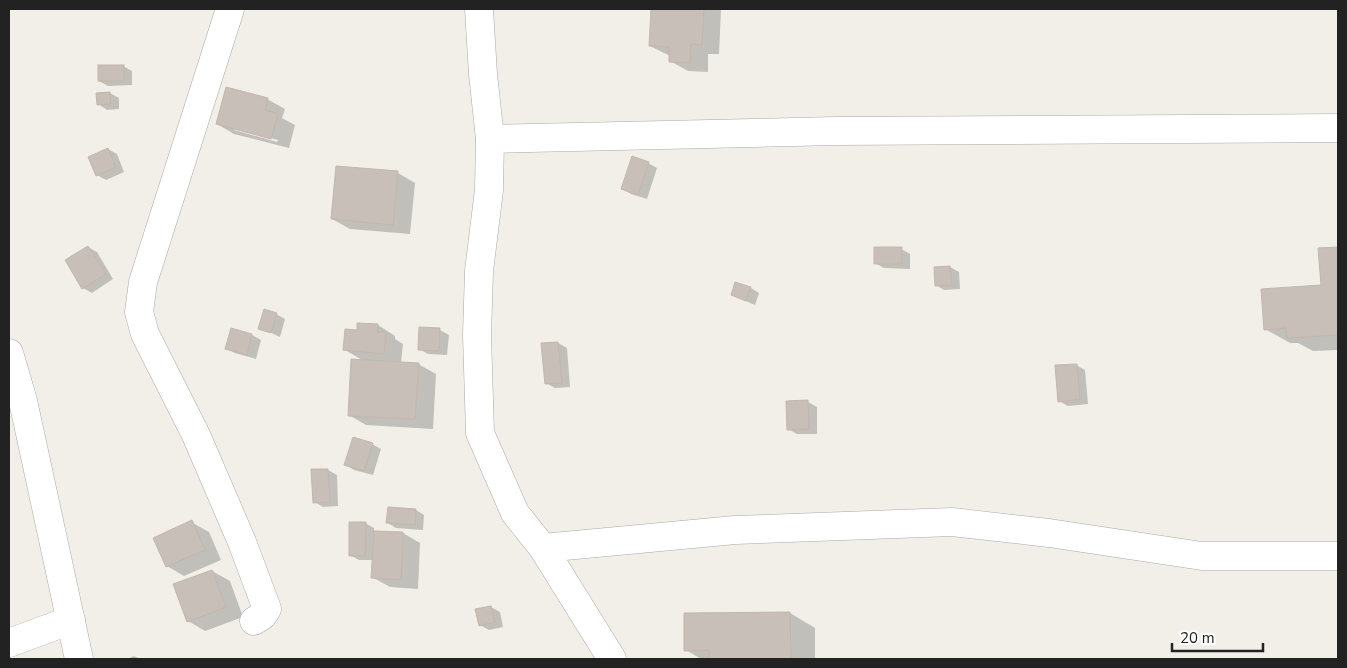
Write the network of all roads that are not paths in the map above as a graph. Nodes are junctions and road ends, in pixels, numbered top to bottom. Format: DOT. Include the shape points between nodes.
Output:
graph roads {
  1 [pos="230,9"];
  2 [pos="479,9"];
  3 [pos="1338,128"];
  4 [pos="490,139"];
  5 [pos="9,353"];
  6 [pos="543,548"];
  7 [pos="1338,556"];
  8 [pos="71,620"];
  9 [pos="254,621"];
  10 [pos="9,642"];
  11 [pos="79,659"];
  12 [pos="612,659"];
  1 -- 9 [label="street" via="143,282 139,312 145,334 196,434 252,568 267,609"];
  2 -- 4 [label="street"];
  3 -- 4 [label="street" via="836,131"];
  4 -- 6 [label="street" via="477,335 480,433 515,513"];
  5 -- 8 [label="street" via="23,401"];
  6 -- 7 [label="street" via="735,530 952,522 1048,532 1202,556"];
  6 -- 12 [label="street"];
  8 -- 10 [label="street"];
  8 -- 11 [label="street"];
}
